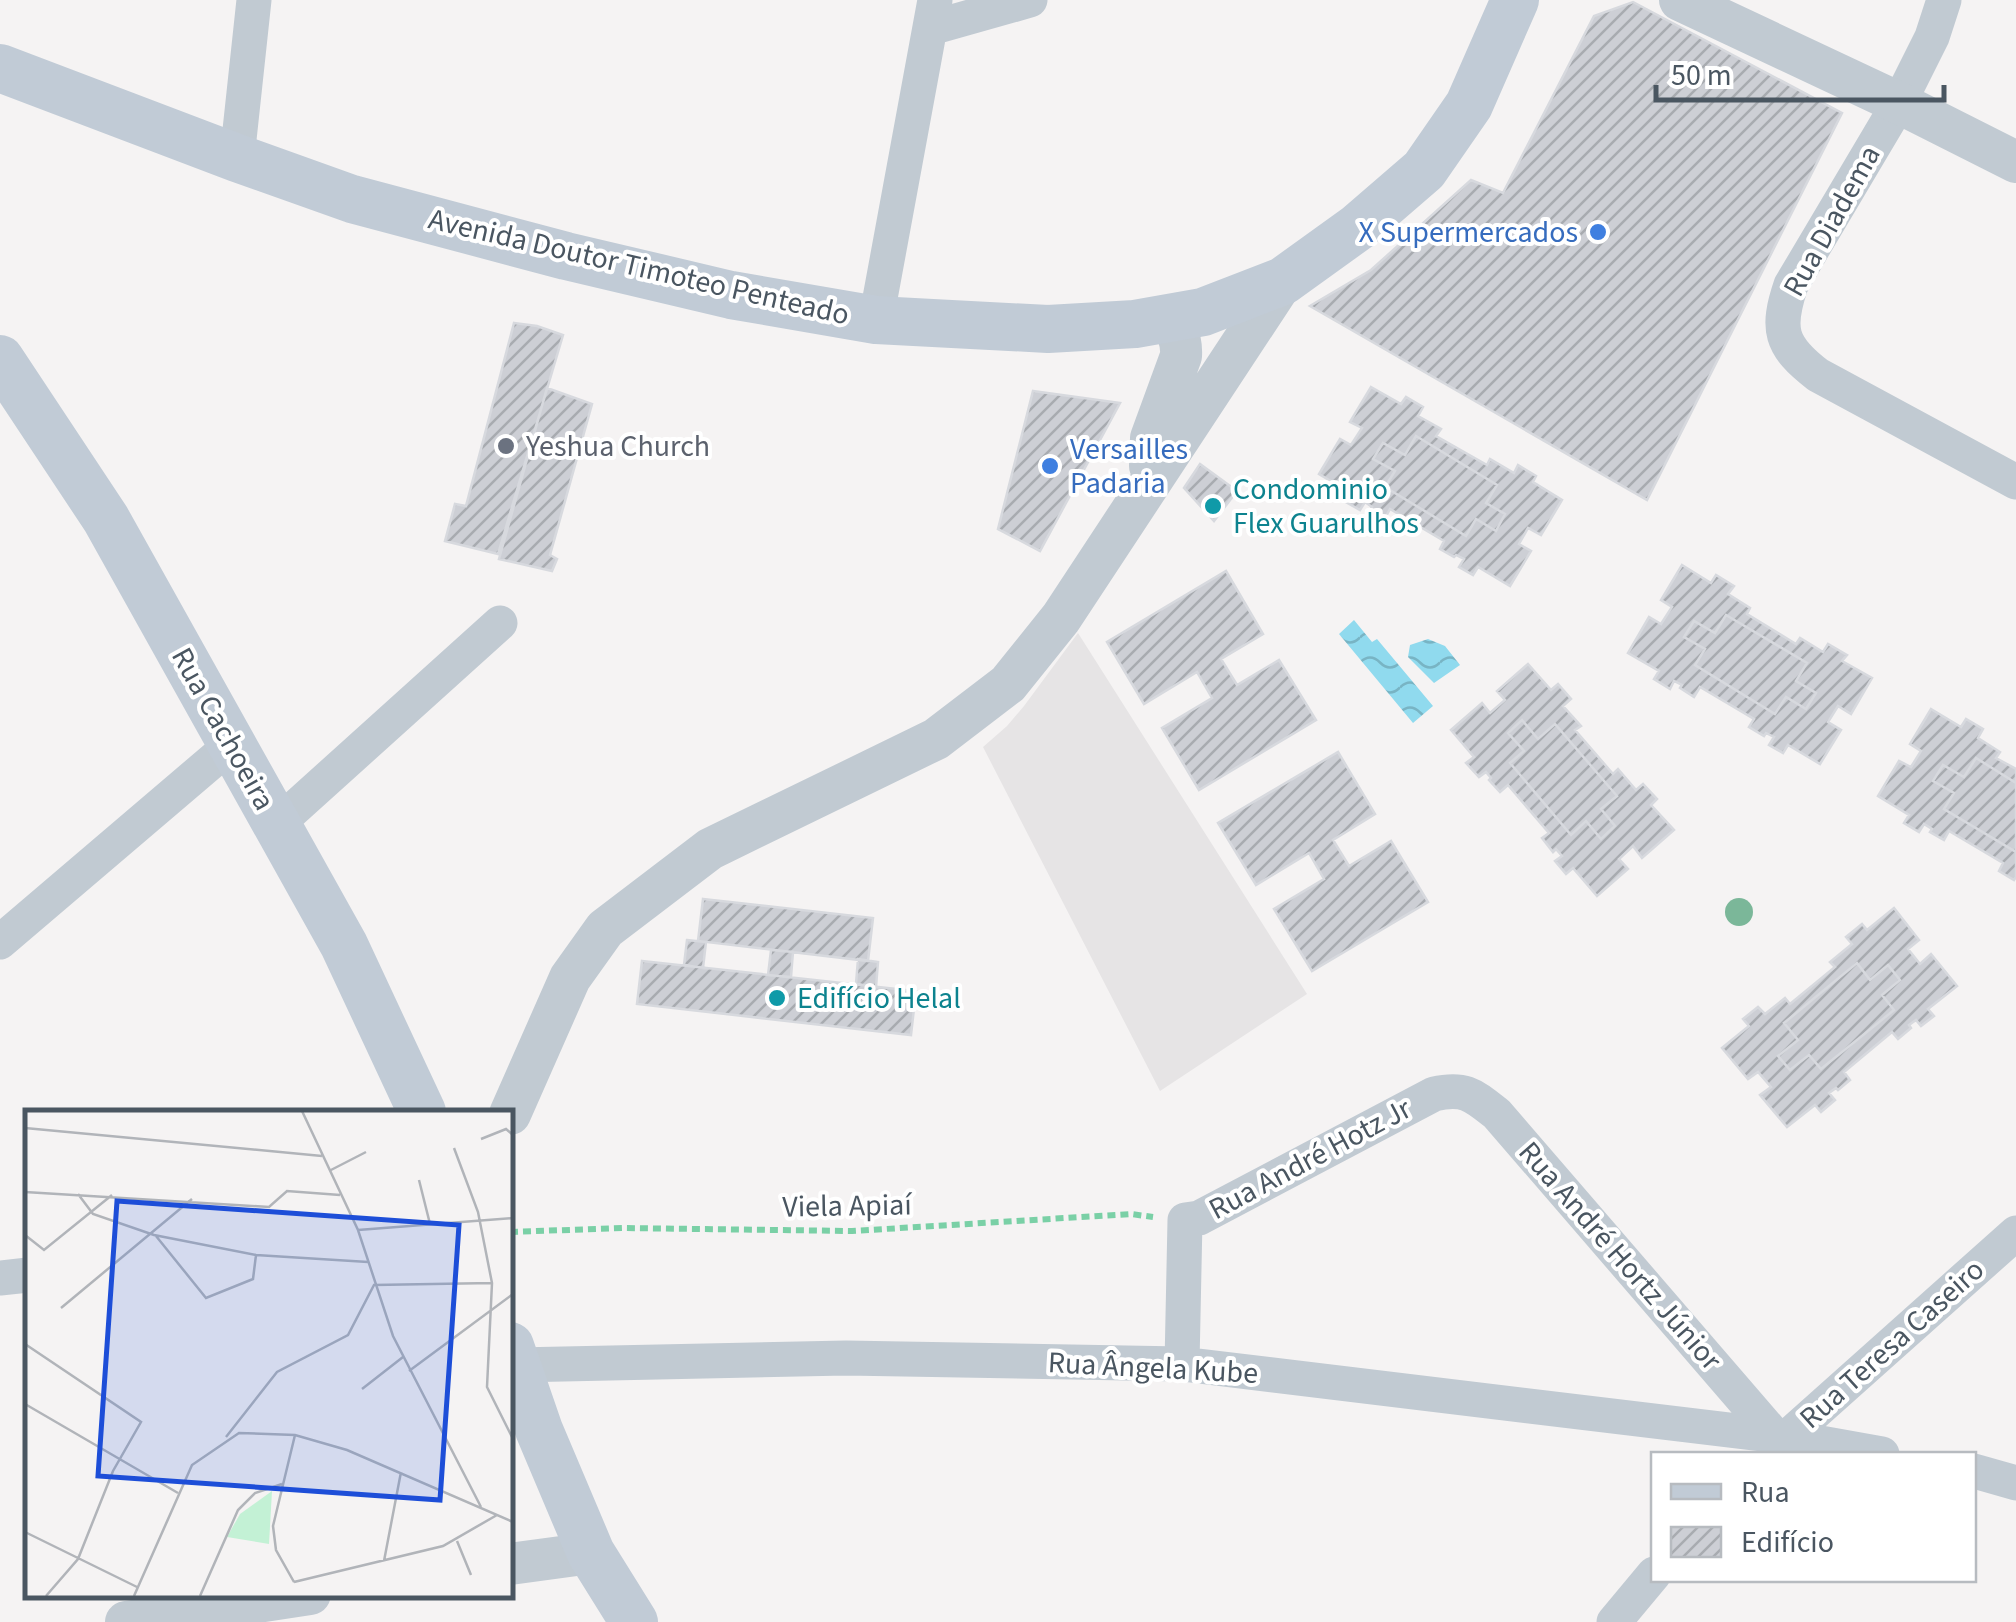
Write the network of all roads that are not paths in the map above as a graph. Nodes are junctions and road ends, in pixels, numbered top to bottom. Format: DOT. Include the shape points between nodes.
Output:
graph roads {
  1 [pos="254,0"];
  2 [pos="1030,0"];
  3 [pos="1514,0"];
  4 [pos="1680,0"];
  5 [pos="1944,0"];
  6 [pos="933,14"];
  7 [pos="0,68"];
  8 [pos="1899,103"];
  9 [pos="236,158"];
  10 [pos="2016,162"];
  11 [pos="1283,281"];
  12 [pos="1164,319"];
  13 [pos="876,320"];
  14 [pos="0,359"];
  15 [pos="1149,482"];
  16 [pos="2016,482"];
  17 [pos="500,623"];
  18 [pos="231,746"];
  19 [pos="276,825"];
  20 [pos="0,942"];
  21 [pos="1456,1089"];
  22 [pos="421,1110"];
  23 [pos="512,1110"];
  24 [pos="2016,1233"];
  25 [pos="25,1275"];
  26 [pos="0,1278"];
  27 [pos="513,1356"];
  28 [pos="1182,1364"];
  29 [pos="1776,1442"];
  30 [pos="1864,1452"];
  31 [pos="1976,1472"];
  32 [pos="2016,1482"];
  33 [pos="591,1552"];
  34 [pos="512,1564"];
  35 [pos="1651,1578"];
  36 [pos="293,1597"];
  37 [pos="171,1619"];
  38 [pos="126,1622"];
  39 [pos="634,1622"];
  40 [pos="1614,1622"];
  1 -- 9 [label="street"];
  2 -- 6 [label="street"];
  3 -- 11 [label="main road, Avenida Doutor Timoteo Penteado" via="1469,106 1424,170"];
  4 -- 8 [label="street"];
  5 -- 8 [label="street, Rua Diadema"];
  6 -- 13 [label="street"];
  7 -- 9 [label="main road, Avenida Doutor Timoteo Penteado"];
  8 -- 10 [label="street"];
  8 -- 16 [label="street, Rua Diadema" via="1791,285 1782,312 1784,336 1796,358 1818,375"];
  9 -- 13 [label="main road, Avenida Doutor Timoteo Penteado" via="352,199 566,256"];
  11 -- 12 [label="main road, Avenida Doutor Timoteo Penteado" via="1203,312"];
  11 -- 15 [label="street"];
  12 -- 13 [label="main road, Avenida Doutor Timoteo Penteado" via="1048,329"];
  12 -- 15 [label="street" via="1181,348 1151,438"];
  14 -- 18 [label="main road, Rua Cachoeira" via="106,519"];
  15 -- 23 [label="street" via="1061,618 1008,684 936,739 710,850 606,929 570,978"];
  17 -- 19 [label="street"];
  18 -- 19 [label="main road, Rua Cachoeira"];
  18 -- 20 [label="street"];
  19 -- 22 [label="main road, Rua Cachoeira" via="344,945"];
  21 -- 28 [label="street, Rua André Hotz Jr" via="1434,1094 1184,1220"];
  21 -- 29 [label="street, Rua André Hortz Júnior" via="1497,1114"];
  24 -- 29 [label="street, Rua Teresa Caseiro"];
  25 -- 26 [label="street"];
  27 -- 28 [label="street, Rua Ângela Kube"];
  27 -- 33 [label="main road"];
  28 -- 29 [label="street, Rua Ângela Kube"];
  29 -- 30 [label="street, Rua Ângela Kube"];
  31 -- 32 [label="street"];
  33 -- 34 [label="street"];
  33 -- 39 [label="main road"];
  35 -- 40 [label="street"];
  36 -- 37 [label="street"];
  37 -- 38 [label="street"];
}
